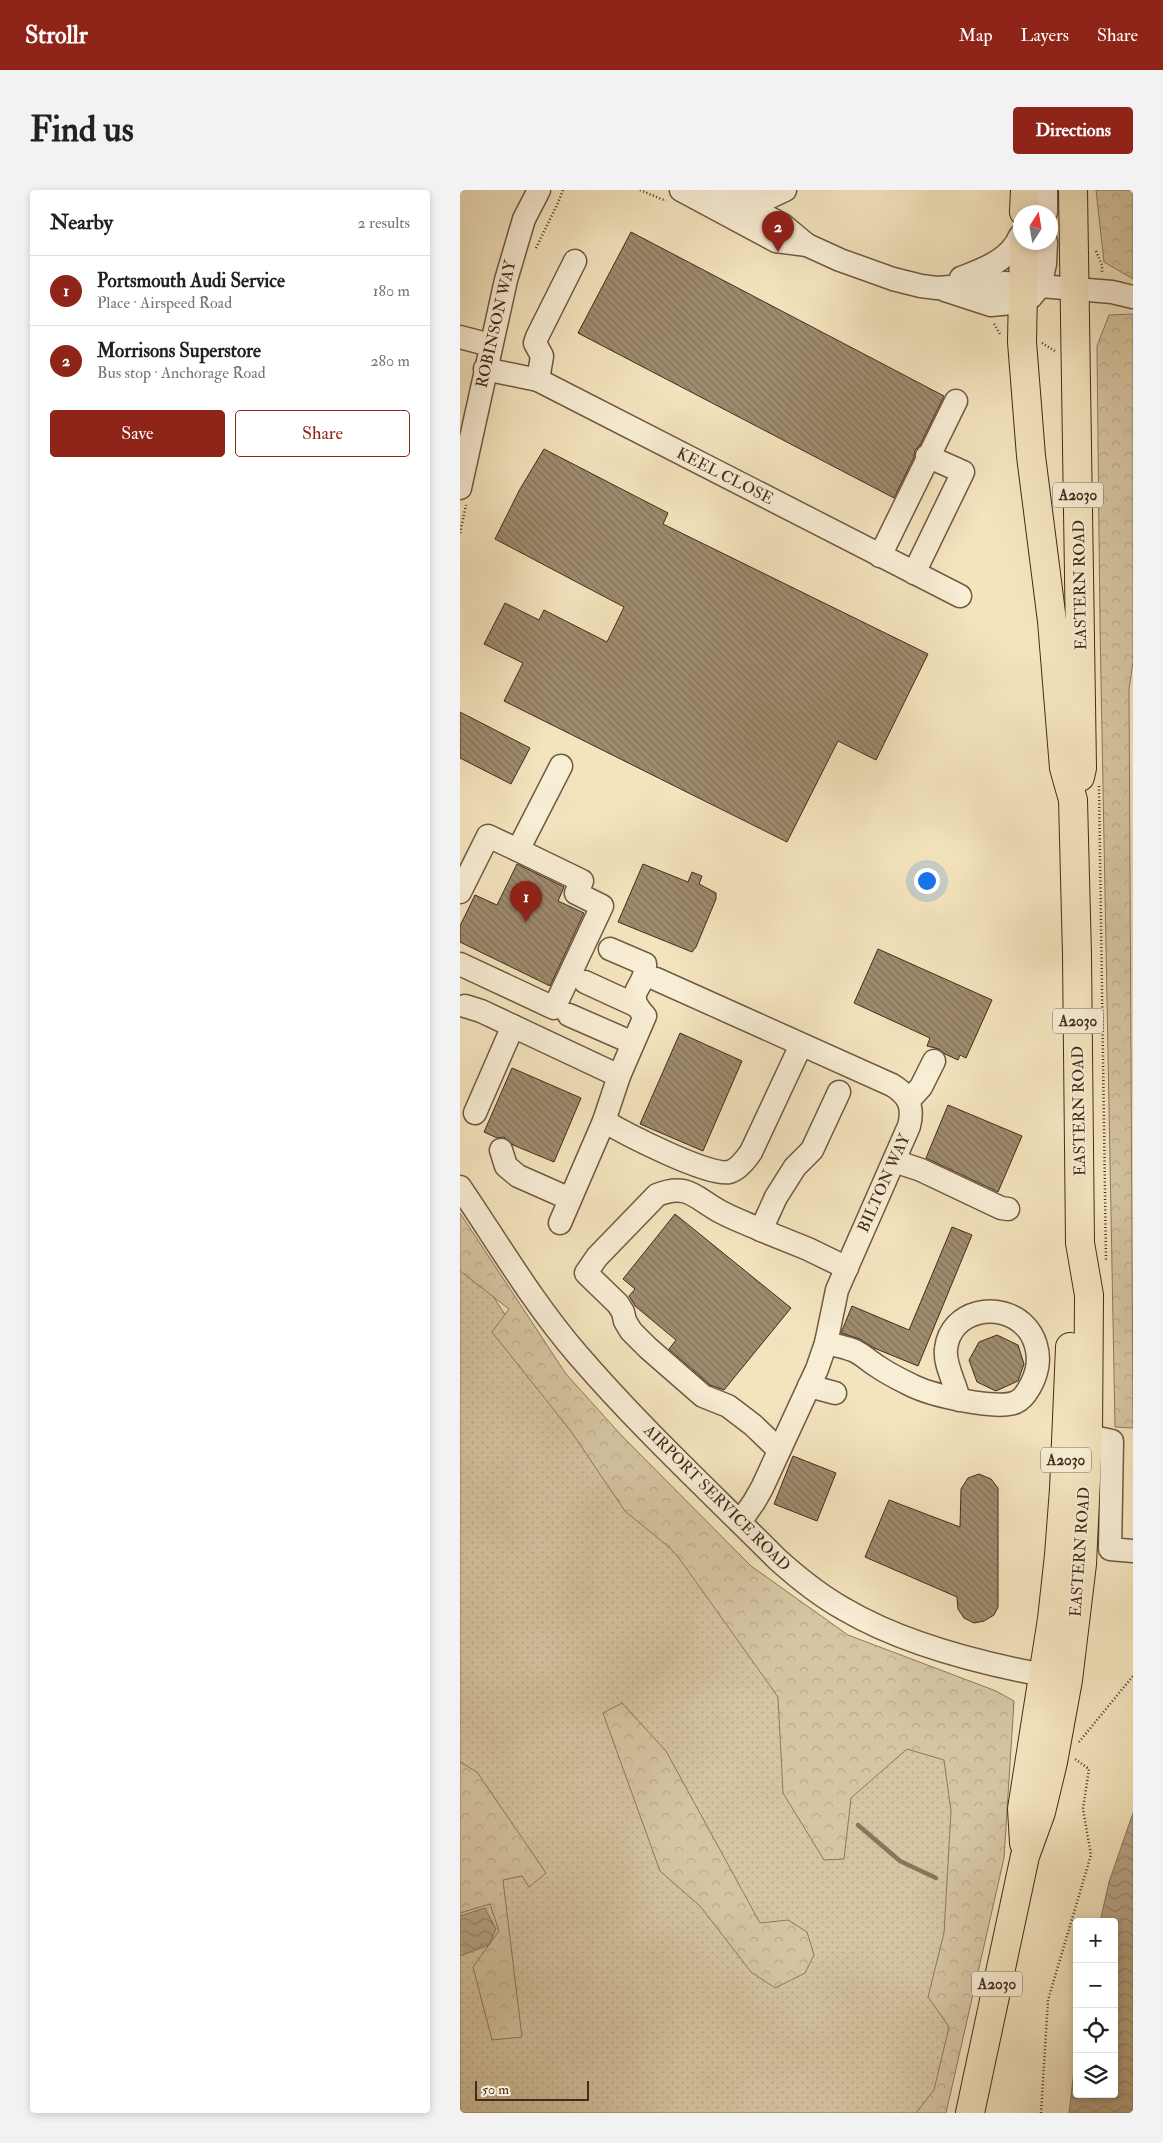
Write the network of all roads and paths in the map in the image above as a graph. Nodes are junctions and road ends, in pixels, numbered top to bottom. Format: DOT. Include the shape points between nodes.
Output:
graph roads {
  1 [pos="523,190"];
  2 [pos="539,190"];
  3 [pos="681,190"];
  4 [pos="786,190"];
  5 [pos="1025,190"];
  6 [pos="1046,190"];
  7 [pos="1073,190"];
  8 [pos="724,194"];
  9 [pos="1024,205"];
  10 [pos="1046,205"];
  11 [pos="524,219"];
  12 [pos="807,245"];
  13 [pos="1013,248"];
  14 [pos="1025,250"];
  15 [pos="1046,250"];
  16 [pos="575,261"];
  17 [pos="937,288"];
  18 [pos="1075,290"];
  19 [pos="1028,291"];
  20 [pos="1133,297"];
  21 [pos="460,337"];
  22 [pos="490,345"];
  23 [pos="485,369"];
  24 [pos="538,380"];
  25 [pos="956,401"];
  26 [pos="927,456"];
  27 [pos="460,488"];
  28 [pos="880,556"];
  29 [pos="914,573"];
  30 [pos="960,596"];
  31 [pos="561,766"];
  32 [pos="1073,800"];
  33 [pos="518,850"];
  34 [pos="460,892"];
  35 [pos="610,948"];
  36 [pos="460,964"];
  37 [pos="656,979"];
  38 [pos="585,982"];
  39 [pos="635,1005"];
  40 [pos="462,1006"];
  41 [pos="569,1015"];
  42 [pos="513,1026"];
  43 [pos="633,1043"];
  44 [pos="801,1045"];
  45 [pos="934,1060"];
  46 [pos="619,1076"];
  47 [pos="839,1092"];
  48 [pos="909,1100"];
  49 [pos="475,1113"];
  50 [pos="604,1122"];
  51 [pos="501,1150"];
  52 [pos="894,1161"];
  53 [pos="460,1187"];
  54 [pos="570,1199"];
  55 [pos="1008,1209"];
  56 [pos="560,1223"];
  57 [pos="761,1230"];
  58 [pos="1080,1243"];
  59 [pos="847,1268"];
  60 [pos="826,1342"];
  61 [pos="809,1386"];
  62 [pos="835,1393"];
  63 [pos="959,1400"];
  64 [pos="1088,1436"];
  65 [pos="779,1450"];
  66 [pos="740,1522"];
  67 [pos="1133,1551"];
  68 [pos="1133,1676"];
  69 [pos="1056,1678"];
  70 [pos="1076,1744"];
  71 [pos="1073,1758"];
  72 [pos="970,2113"];
  73 [pos="1041,2113"];
  1 -- 11 [label="street, ROBINSON WAY"];
  2 -- 11 [label="street, ROBINSON WAY"];
  3 -- 12 [label="street" via="776,241"];
  4 -- 8 [label="street" via="756,200"];
  5 -- 9 [label="main road"];
  6 -- 10 [label="street"];
  7 -- 18 [label="main road, EASTERN ROAD / A2030"];
  8 -- 12 [label="street" via="783,225"];
  11 -- 22 [label="street, ROBINSON WAY"];
  12 -- 17 [label="street" via="893,279"];
  13 -- 17 [label="street" via="988,268"];
  14 -- 19 [label="main road, EASTERN ROAD / A2030"];
  15 -- 19 [label="street" via="1046,264"];
  16 -- 24 [label="street" via="536,337 535,343 542,356"];
  17 -- 19 [label="street" via="983,303"];
  18 -- 19 [label="street"];
  18 -- 20 [label="street" via="1116,292"];
  18 -- 32 [label="main road, EASTERN ROAD / A2030" via="1082,768"];
  19 -- 32 [label="main road, EASTERN ROAD / A2030" via="1023,354 1031,456 1052,621 1064,768"];
  21 -- 22 [label="street"];
  22 -- 23 [label="street, ROBINSON WAY"];
  23 -- 24 [label="street, KEEL CLOSE"];
  23 -- 27 [label="street, ROBINSON WAY"];
  24 -- 28 [label="street, KEEL CLOSE"];
  25 -- 26 [label="street"];
  26 -- 28 [label="street"];
  26 -- 29 [label="street" via="963,472"];
  28 -- 29 [label="street, KEEL CLOSE"];
  29 -- 30 [label="street, KEEL CLOSE"];
  31 -- 33 [label="street"];
  32 -- 58 [label="main road, EASTERN ROAD / A2030" via="1078,955"];
  33 -- 34 [label="street" via="488,836"];
  33 -- 36 [label="street" via="582,881 576,893 602,906 554,1008"];
  35 -- 39 [label="street" via="645,964 646,971 634,998"];
  37 -- 44 [label="street"];
  38 -- 39 [label="street"];
  39 -- 43 [label="street" via="645,1016"];
  40 -- 42 [label="street" via="482,1010"];
  41 -- 43 [label="street"];
  42 -- 46 [label="street"];
  42 -- 49 [label="street"];
  43 -- 46 [label="street"];
  44 -- 48 [label="street" via="892,1085"];
  44 -- 50 [label="street" via="751,1152 743,1163 729,1172 710,1170"];
  45 -- 48 [label="street" via="921,1087"];
  46 -- 50 [label="street"];
  47 -- 57 [label="street" via="812,1150 795,1167"];
  48 -- 52 [label="street, BILTON WAY" via="912,1116"];
  50 -- 54 [label="street"];
  51 -- 54 [label="street" via="506,1166 518,1176"];
  52 -- 55 [label="street"];
  52 -- 59 [label="street, BILTON WAY"];
  53 -- 66 [label="street, AIRPORT SERVICE ROAD" via="536,1300 577,1354"];
  54 -- 56 [label="street"];
  57 -- 59 [label="street"];
  57 -- 65 [label="street" via="714,1209 692,1192 667,1191 657,1195 597,1257 586,1273 618,1304 624,1321 648,1348 703,1396 728,1406"];
  58 -- 64 [label="main road, EASTERN ROAD / A2030" via="1089,1295"];
  58 -- 69 [label="main road, EASTERN ROAD / A2030" via="1072,1294"];
  59 -- 60 [label="street, BILTON WAY" via="833,1306"];
  60 -- 61 [label="street, BILTON WAY"];
  60 -- 63 [label="street" via="854,1351 916,1388"];
  61 -- 62 [label="street"];
  61 -- 65 [label="street, BILTON WAY"];
  63 -- 63 [label="street" via="946,1350 953,1330 975,1313 989,1311 1004,1313 1025,1326 1038,1350 1037,1368 1024,1397 1002,1406"];
  64 -- 67 [label="street" via="1112,1441 1110,1549"];
  64 -- 69 [label="main road, EASTERN ROAD / A2030" via="1082,1564"];
  65 -- 66 [label="street, BILTON WAY" via="754,1502"];
  66 -- 69 [label="street, AIRPORT SERVICE ROAD" via="800,1580 846,1610 927,1645"];
  68 -- 70 [label="path"];
  69 -- 72 [label="main road, EASTERN ROAD / A2030" via="1053,1762 1041,1812 1024,1856"];
  71 -- 73 [label="path" via="1089,1769 1083,1809 1091,1855 1048,2000"];
}
